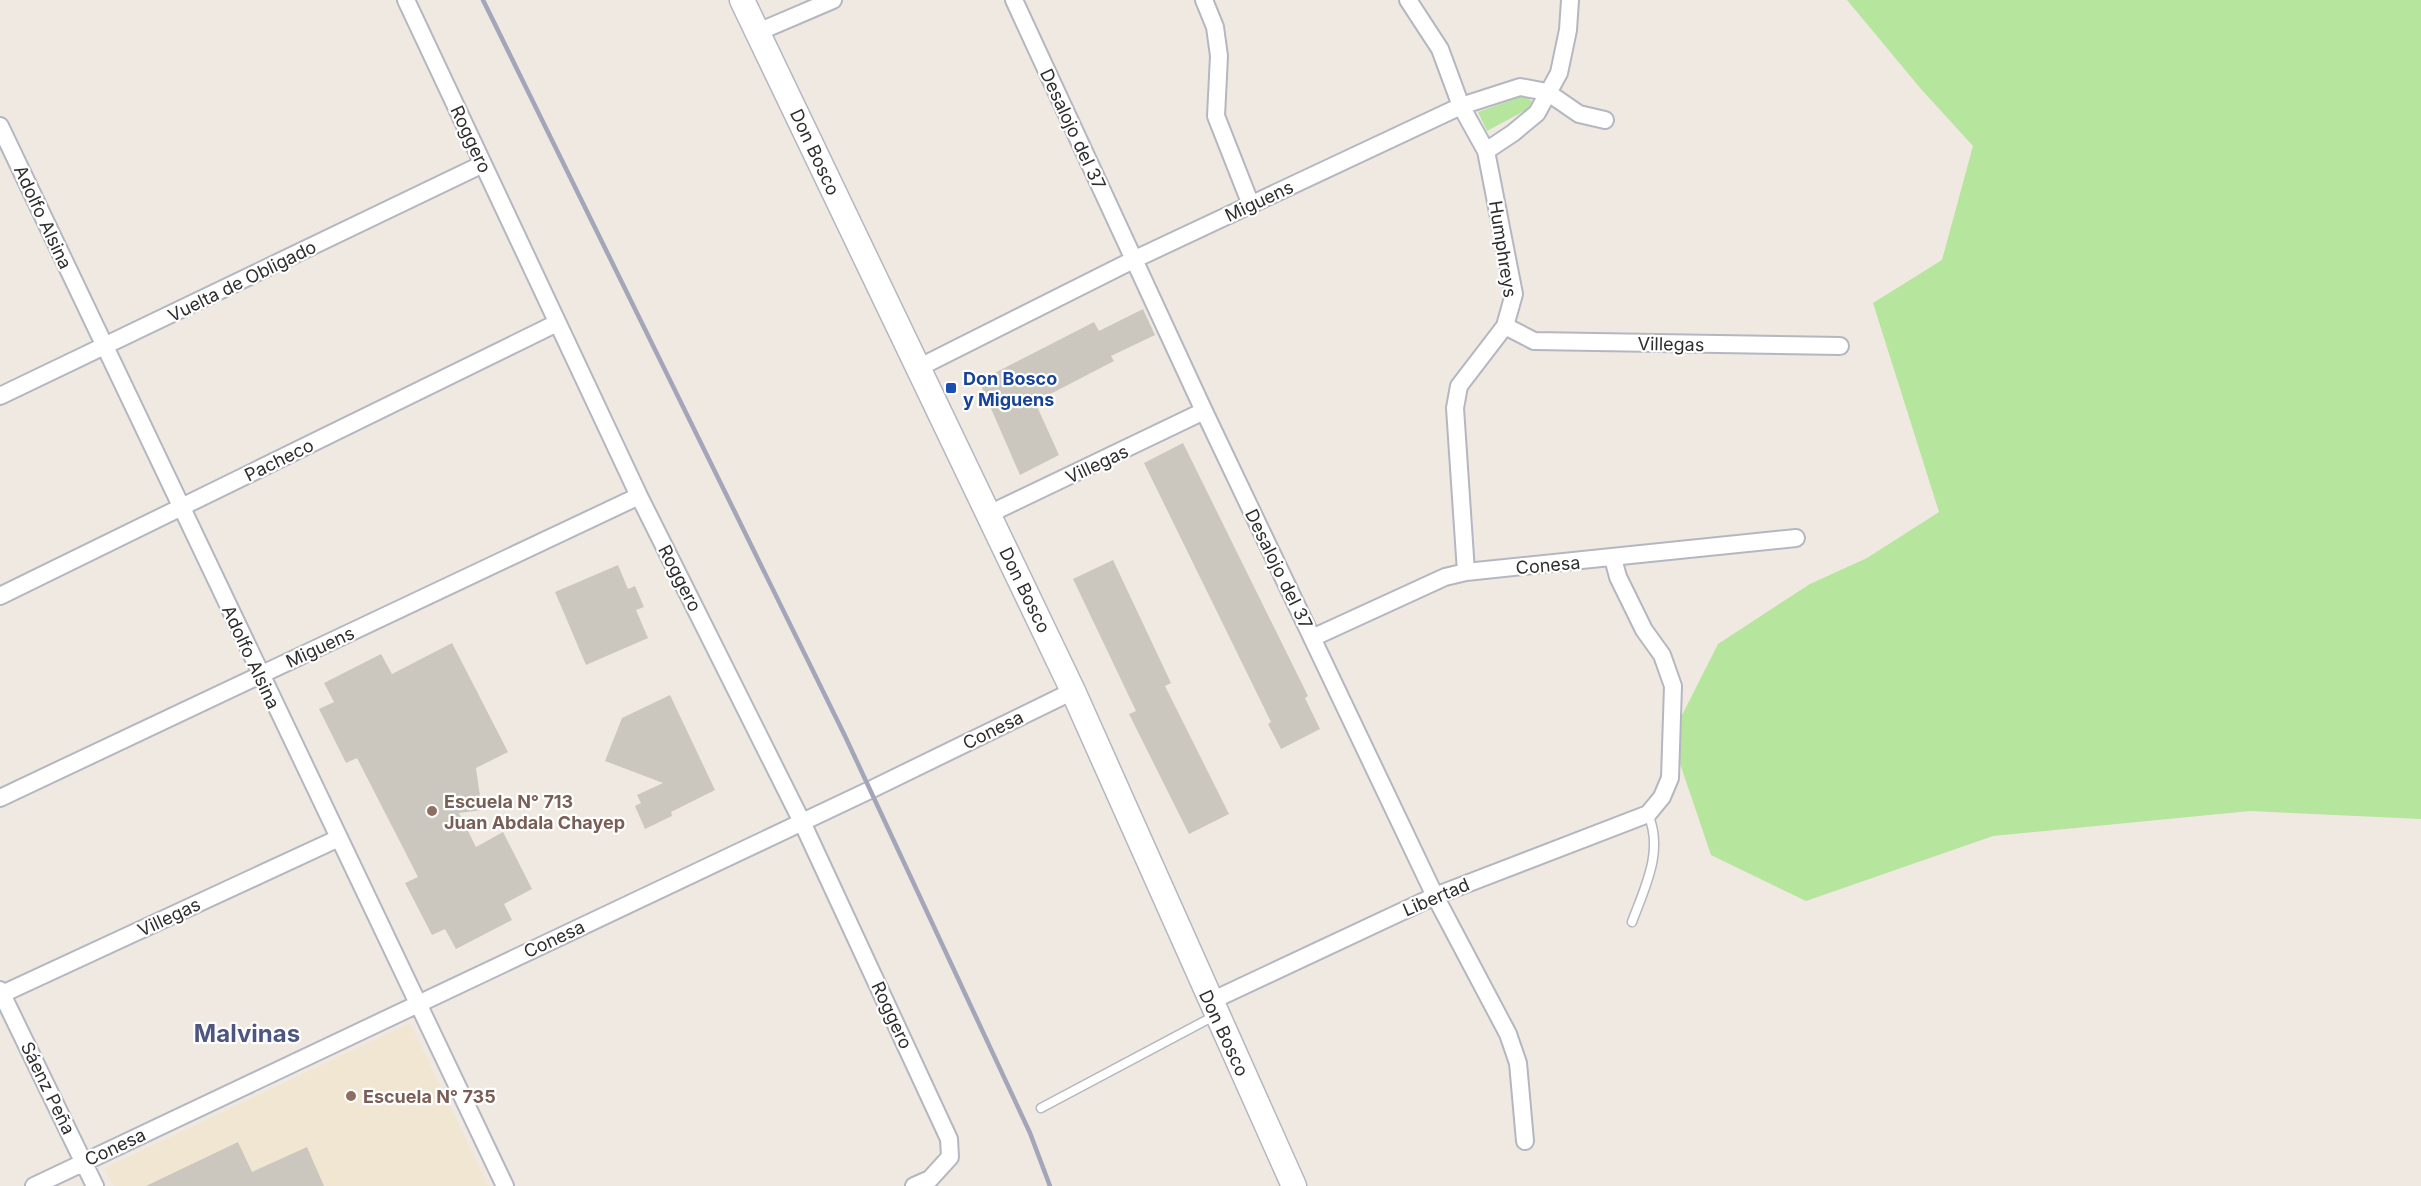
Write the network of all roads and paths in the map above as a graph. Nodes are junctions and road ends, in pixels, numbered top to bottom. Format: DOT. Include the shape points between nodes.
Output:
graph roads {
  1 [pos="405,0"];
  2 [pos="742,0"];
  3 [pos="833,0"];
  4 [pos="1014,0"];
  5 [pos="1204,0"];
  6 [pos="1408,0"];
  7 [pos="1570,0"];
  8 [pos="758,32"];
  9 [pos="1547,92"];
  10 [pos="1461,106"];
  11 [pos="1605,120"];
  12 [pos="0,126"];
  13 [pos="1486,151"];
  14 [pos="483,164"];
  15 [pos="1251,205"];
  16 [pos="1133,260"];
  17 [pos="558,323"];
  18 [pos="1505,326"];
  19 [pos="1840,346"];
  20 [pos="105,347"];
  21 [pos="918,368"];
  22 [pos="0,396"];
  23 [pos="1204,411"];
  24 [pos="639,496"];
  25 [pos="182,508"];
  26 [pos="988,514"];
  27 [pos="1796,538"];
  28 [pos="1612,558"];
  29 [pos="1466,572"];
  30 [pos="0,597"];
  31 [pos="1312,638"];
  32 [pos="260,676"];
  33 [pos="1073,691"];
  34 [pos="0,798"];
  35 [pos="1648,814"];
  36 [pos="802,822"];
  37 [pos="339,838"];
  38 [pos="1435,896"];
  39 [pos="1632,922"];
  40 [pos="1,993"];
  41 [pos="418,1004"];
  42 [pos="1213,1008"];
  43 [pos="1041,1108"];
  44 [pos="1525,1141"];
  45 [pos="84,1162"];
  46 [pos="34,1186"];
  47 [pos="95,1186"];
  48 [pos="505,1186"];
  49 [pos="914,1186"];
  50 [pos="1294,1186"];
  1 -- 14 [label="street, Roggero"];
  2 -- 8 [label="street, Don Bosco"];
  3 -- 8 [label="street"];
  4 -- 16 [label="street, Desalojo del 37"];
  5 -- 15 [label="street" via="1215,27 1219,56 1216,116"];
  6 -- 10 [label="street, Humphreys" via="1440,48"];
  7 -- 9 [label="street" via="1559,73"];
  8 -- 21 [label="street, Don Bosco"];
  9 -- 10 [label="street, Miguens" via="1520,87"];
  9 -- 11 [label="street, Miguens" via="1579,114"];
  9 -- 13 [label="street" via="1537,113"];
  10 -- 13 [label="street, Humphreys"];
  10 -- 15 [label="street, Miguens"];
  12 -- 20 [label="street, Adolfo Alsina"];
  13 -- 18 [label="street, Humphreys" via="1514,294"];
  14 -- 17 [label="street, Roggero"];
  14 -- 20 [label="street, Vuelta de Obligado"];
  15 -- 16 [label="street, Miguens"];
  16 -- 21 [label="street, Miguens"];
  16 -- 23 [label="street, Desalojo del 37"];
  17 -- 24 [label="street, Roggero"];
  17 -- 25 [label="street, Pacheco"];
  18 -- 19 [label="street, Villegas" via="1534,341"];
  18 -- 29 [label="street, Humphreys" via="1458,386 1455,408"];
  20 -- 22 [label="street, Vuelta de Obligado"];
  20 -- 25 [label="street, Adolfo Alsina"];
  21 -- 26 [label="street, Don Bosco"];
  23 -- 26 [label="street, Villegas"];
  23 -- 31 [label="street, Desalojo del 37"];
  24 -- 32 [label="street, Miguens"];
  24 -- 36 [label="street, Roggero"];
  25 -- 30 [label="street, Pacheco"];
  25 -- 32 [label="street, Adolfo Alsina"];
  26 -- 33 [label="street, Don Bosco"];
  27 -- 28 [label="street, Conesa"];
  28 -- 29 [label="street, Conesa"];
  28 -- 35 [label="street, Libertad" via="1644,630 1662,655 1673,686 1670,778 1662,797"];
  29 -- 31 [label="street, Conesa" via="1445,577"];
  31 -- 38 [label="street, Desalojo del 37"];
  32 -- 34 [label="street, Miguens"];
  32 -- 37 [label="street, Adolfo Alsina"];
  33 -- 36 [label="street, Conesa"];
  33 -- 42 [label="street, Don Bosco"];
  35 -- 38 [label="street, Libertad"];
  35 -- 39 [label="lane" via="1654,830 1654,861"];
  36 -- 41 [label="street, Conesa"];
  36 -- 49 [label="street, Roggero" via="949,1138 950,1157 930,1179"];
  37 -- 40 [label="street, Villegas"];
  37 -- 41 [label="street, Adolfo Alsina"];
  38 -- 42 [label="street, Libertad"];
  38 -- 44 [label="street, Desalojo del 37" via="1508,1034 1518,1064"];
  40 -- 45 [label="street, Sáenz Peña"];
  41 -- 45 [label="street, Conesa"];
  41 -- 48 [label="street, Adolfo Alsina"];
  42 -- 43 [label="lane"];
  42 -- 50 [label="street, Don Bosco"];
  45 -- 46 [label="street, Conesa"];
  45 -- 47 [label="street, Sáenz Peña"];
}
